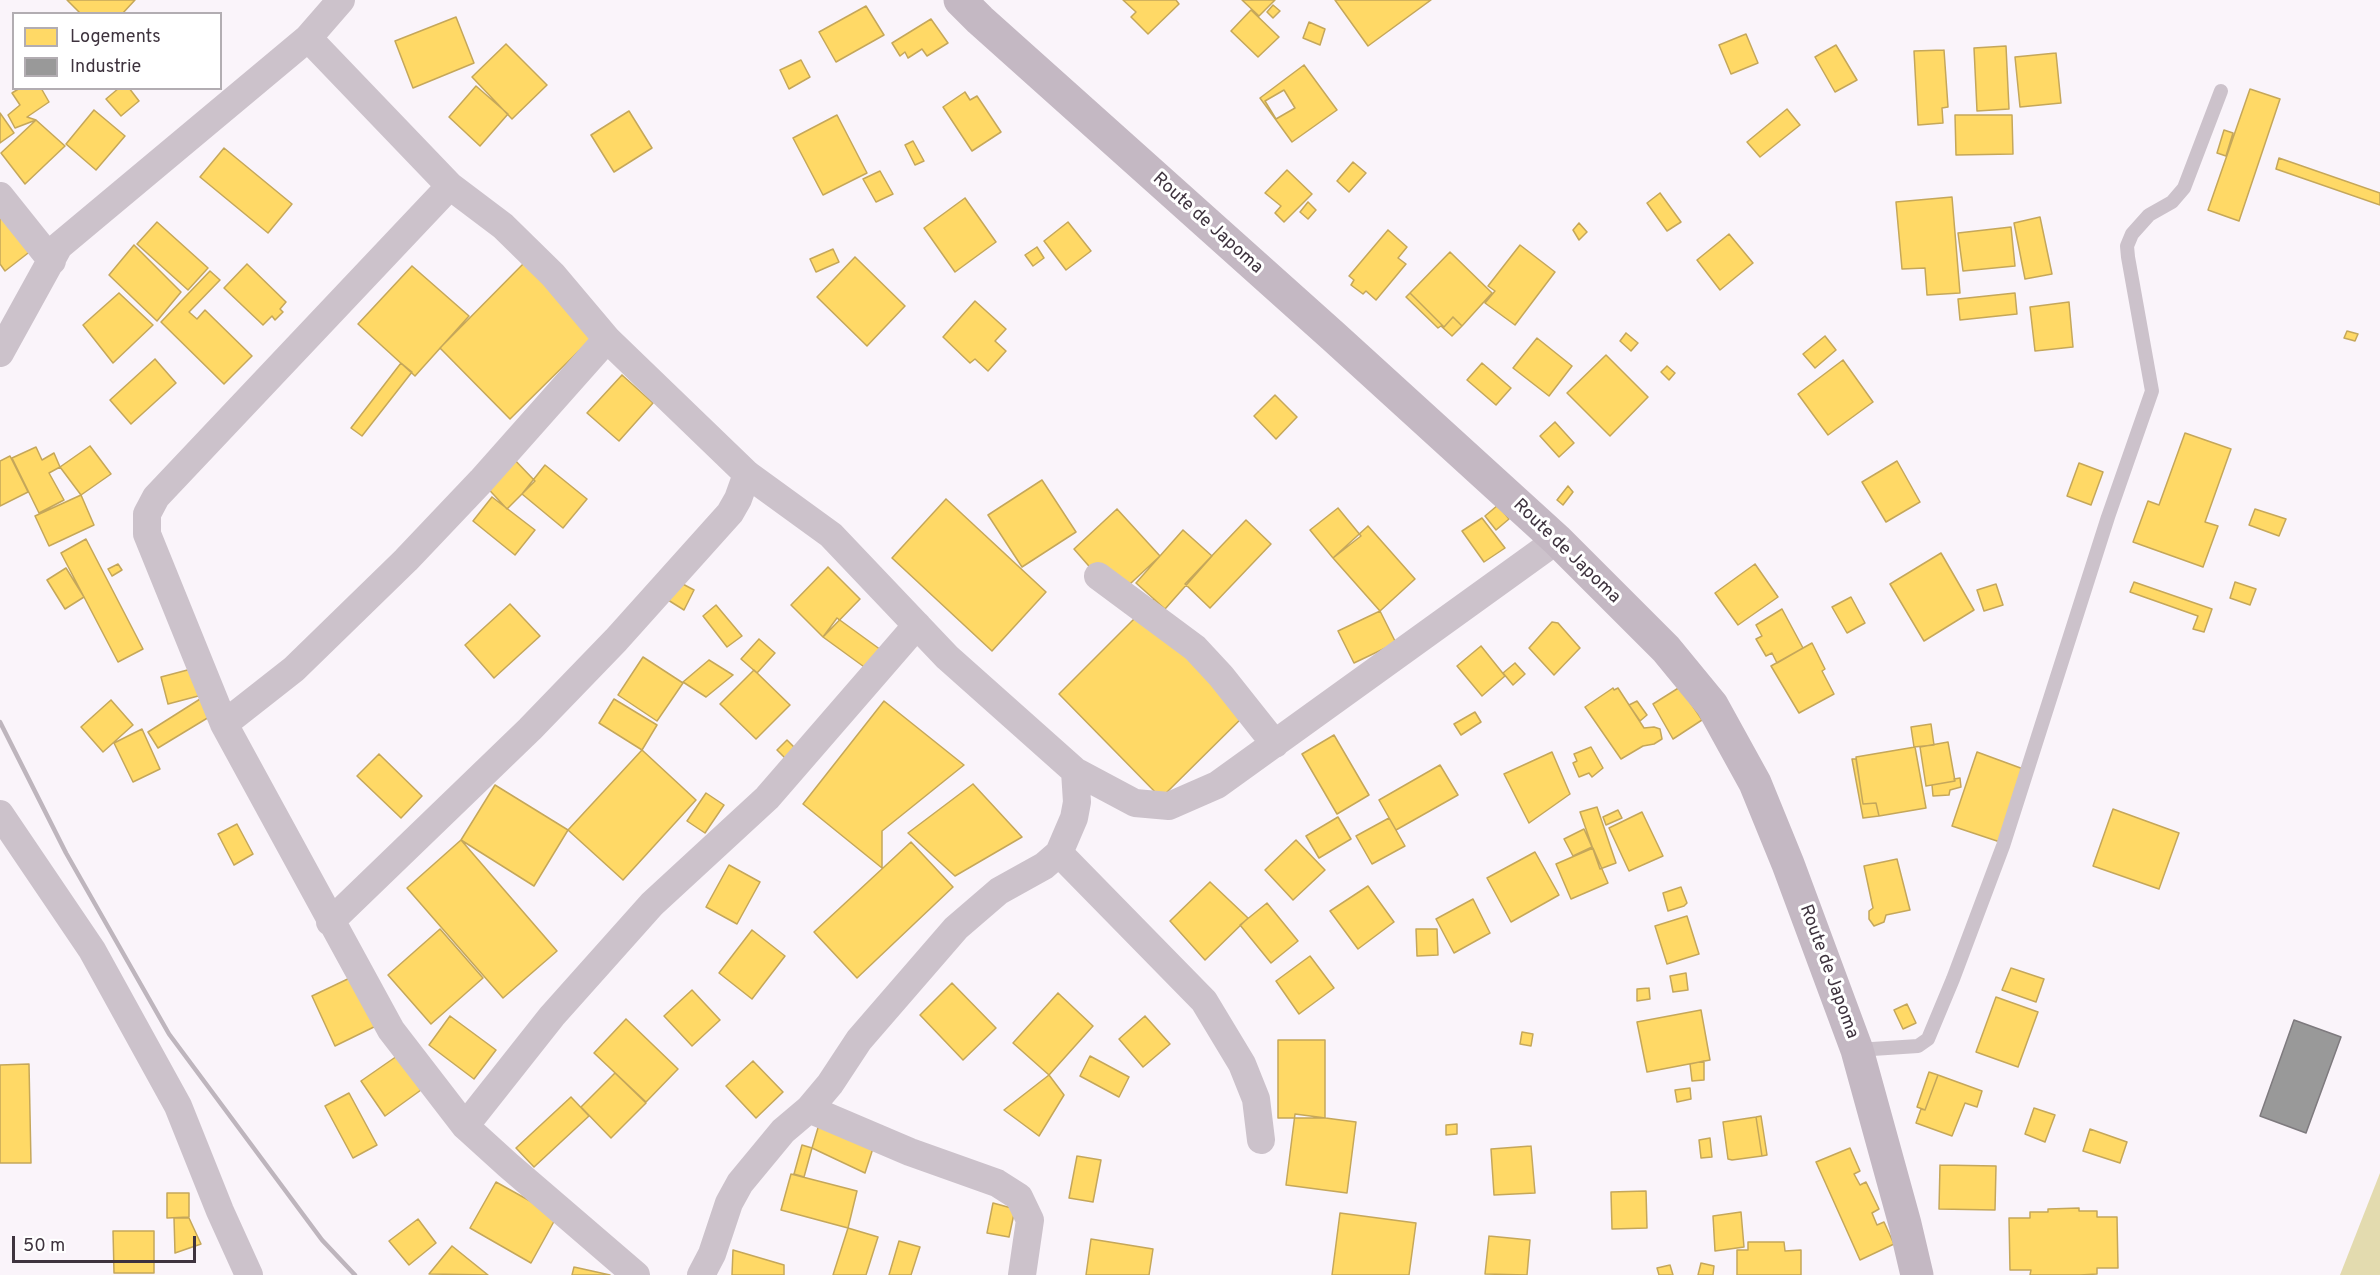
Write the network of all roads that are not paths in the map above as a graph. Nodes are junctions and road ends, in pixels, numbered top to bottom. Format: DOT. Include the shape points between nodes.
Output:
graph roads {
  1 [pos="341,0"];
  2 [pos="960,0"];
  3 [pos="308,38"];
  4 [pos="2221,91"];
  5 [pos="450,186"];
  6 [pos="0,196"];
  7 [pos="51,261"];
  8 [pos="607,339"];
  9 [pos="0,353"];
  10 [pos="747,474"];
  11 [pos="1557,540"];
  12 [pos="1098,576"];
  13 [pos="916,625"];
  14 [pos="224,724"];
  15 [pos="1275,744"];
  16 [pos="1075,771"];
  17 [pos="0,814"];
  18 [pos="1059,854"];
  19 [pos="330,922"];
  20 [pos="1857,1050"];
  21 [pos="809,1109"];
  22 [pos="465,1126"];
  23 [pos="1261,1140"];
  24 [pos="247,1274"];
  25 [pos="636,1275"];
  26 [pos="701,1275"];
  27 [pos="1022,1275"];
  28 [pos="1917,1275"];
  1 -- 3 [label="street"];
  2 -- 11 [label="street, Route de Japoma"];
  3 -- 5 [label="street"];
  3 -- 7 [label="street" via="59,246"];
  4 -- 20 [label="lane" via="2184,188 2172,202 2149,215 2127,246 2152,391 2003,846 1953,979 1928,1039 1918,1046"];
  5 -- 8 [label="street" via="528,250"];
  5 -- 14 [label="street" via="156,497 147,514 147,534"];
  6 -- 7 [label="street"];
  7 -- 9 [label="street"];
  8 -- 10 [label="street"];
  8 -- 14 [label="street" via="406,560 294,669"];
  10 -- 13 [label="street" via="831,536"];
  10 -- 19 [label="street" via="730,513 616,640"];
  11 -- 15 [label="street"];
  11 -- 20 [label="street, Route de Japoma" via="1666,649 1712,705 1755,783"];
  12 -- 15 [label="street" via="1195,648"];
  13 -- 16 [label="street"];
  13 -- 22 [label="street" via="767,798 652,904 552,1016"];
  14 -- 19 [label="street"];
  15 -- 16 [label="street" via="1218,785 1169,806 1135,803"];
  16 -- 18 [label="street" via="1074,818"];
  17 -- 24 [label="street" via="92,950 172,1096"];
  18 -- 21 [label="street" via="999,891 956,928 859,1040"];
  18 -- 23 [label="street" via="1204,1001 1242,1065 1256,1099"];
  19 -- 22 [label="street" via="391,1030"];
  20 -- 28 [label="street, Route de Japoma"];
  21 -- 26 [label="street" via="783,1131 740,1183"];
  21 -- 27 [label="street" via="910,1152 997,1183 1019,1197 1030,1220"];
  22 -- 25 [label="street"];
}
